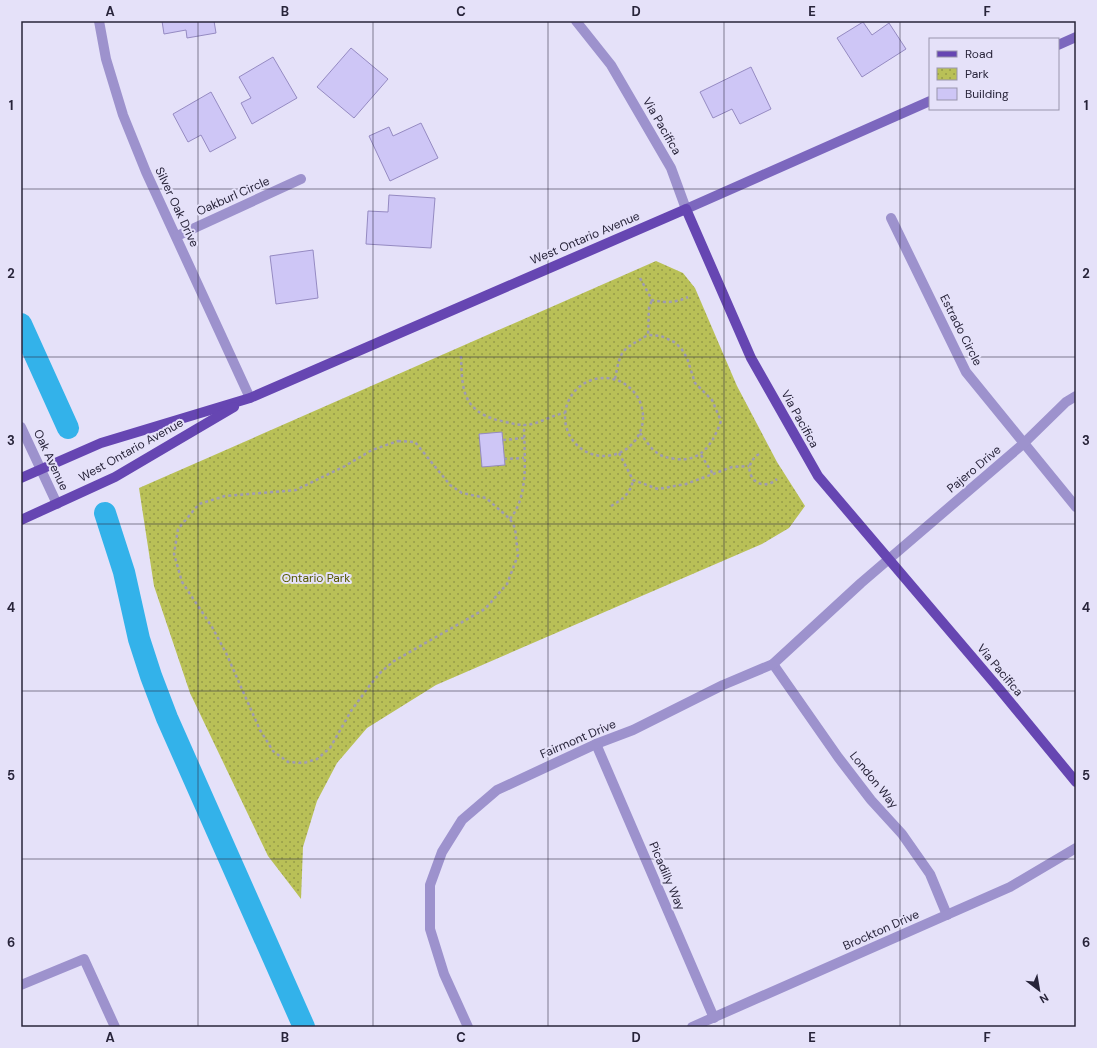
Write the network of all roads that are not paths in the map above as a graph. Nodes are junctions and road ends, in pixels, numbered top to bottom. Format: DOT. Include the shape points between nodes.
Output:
graph roads {
  1 [pos="99,21"];
  2 [pos="576,21"];
  3 [pos="1076,37"];
  4 [pos="1059,45"];
  5 [pos="929,101"];
  6 [pos="301,180"];
  7 [pos="686,208"];
  8 [pos="891,218"];
  9 [pos="177,236"];
  10 [pos="1076,396"];
  11 [pos="250,398"];
  12 [pos="21,427"];
  13 [pos="1023,444"];
  14 [pos="41,469"];
  15 [pos="21,478"];
  16 [pos="57,504"];
  17 [pos="1076,507"];
  18 [pos="21,520"];
  19 [pos="888,560"];
  20 [pos="773,664"];
  21 [pos="596,744"];
  22 [pos="1076,782"];
  23 [pos="1076,848"];
  24 [pos="947,915"];
  25 [pos="21,985"];
  26 [pos="714,1018"];
  27 [pos="115,1027"];
  28 [pos="468,1027"];
  29 [pos="692,1027"];
  1 -- 9 [label="street, Silver Oak Drive" via="106,59 123,115 146,172"];
  2 -- 7 [label="street, Via Pacifica" via="615,72 671,168"];
  3 -- 4 [label="main road"];
  5 -- 7 [label="main road, West Ontario Avenue"];
  6 -- 9 [label="street, Oakburl Circle"];
  7 -- 11 [label="main road, West Ontario Avenue"];
  7 -- 19 [label="main road, Via Pacifica" via="752,358 818,476"];
  8 -- 13 [label="street, Estrado Circle" via="966,372"];
  9 -- 11 [label="street, Silver Oak Drive"];
  10 -- 13 [label="street, Pajero Drive" via="1066,402"];
  11 -- 14 [label="main road, West Ontario Avenue" via="101,443"];
  11 -- 16 [label="main road, West Ontario Avenue" via="115,477"];
  12 -- 14 [label="street, Oak Avenue"];
  13 -- 17 [label="street, Estrado Circle"];
  13 -- 19 [label="street, Pajero Drive"];
  14 -- 15 [label="main road, West Ontario Avenue"];
  14 -- 16 [label="street, Oak Avenue"];
  16 -- 18 [label="main road, West Ontario Avenue"];
  19 -- 20 [label="street, Fairmont Drive"];
  19 -- 22 [label="main road, Via Pacifica"];
  20 -- 21 [label="street, Fairmont Drive" via="723,685 633,730"];
  20 -- 24 [label="street, London Way" via="843,763 922,862 930,874"];
  21 -- 26 [label="street, Picadilly Way"];
  21 -- 28 [label="street, Fairmont Drive" via="497,790 462,820 442,852 430,885 430,929 444,974"];
  23 -- 24 [label="street, Brockton Drive" via="1010,887"];
  24 -- 26 [label="street, Brockton Drive"];
  25 -- 27 [label="street" via="84,959"];
  26 -- 29 [label="street, Brockton Drive"];
}
